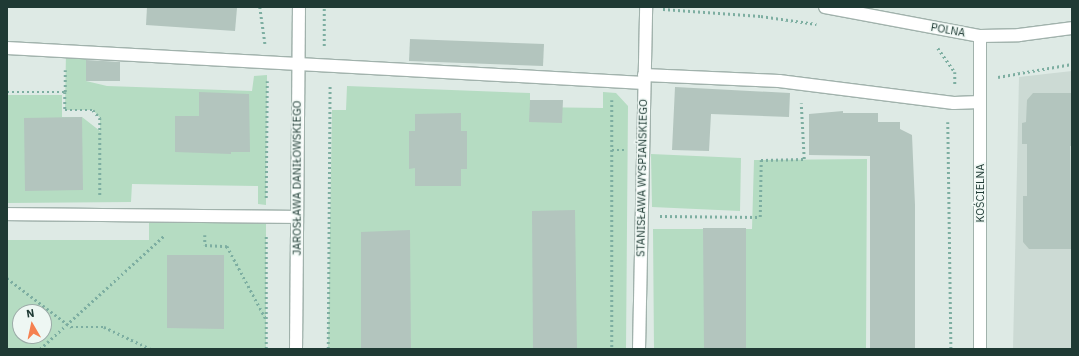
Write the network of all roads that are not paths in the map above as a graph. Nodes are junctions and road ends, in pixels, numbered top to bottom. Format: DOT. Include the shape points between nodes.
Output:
graph roads {
  1 [pos="299,7"];
  2 [pos="646,7"];
  3 [pos="825,7"];
  4 [pos="1072,28"];
  5 [pos="980,36"];
  6 [pos="7,48"];
  7 [pos="298,65"];
  8 [pos="644,79"];
  9 [pos="980,102"];
  10 [pos="7,214"];
  11 [pos="296,217"];
  12 [pos="296,349"];
  13 [pos="639,349"];
  14 [pos="980,349"];
  1 -- 7 [label="street, JAROSŁAWA DANIŁOWSKIEGO"];
  2 -- 8 [label="street, STANISŁAWA WYSPIAŃSKIEGO"];
  3 -- 5 [label="street, POLNA"];
  4 -- 5 [label="street, POLNA" via="1019,35"];
  5 -- 9 [label="street, KOŚCIELNA"];
  6 -- 7 [label="street"];
  7 -- 8 [label="street" via="612,81"];
  7 -- 11 [label="street, JAROSŁAWA DANIŁOWSKIEGO"];
  8 -- 9 [label="street" via="801,84 954,103"];
  8 -- 13 [label="street, STANISŁAWA WYSPIAŃSKIEGO"];
  9 -- 14 [label="street, KOŚCIELNA"];
  10 -- 11 [label="street"];
  11 -- 12 [label="street, JAROSŁAWA DANIŁOWSKIEGO"];
}
